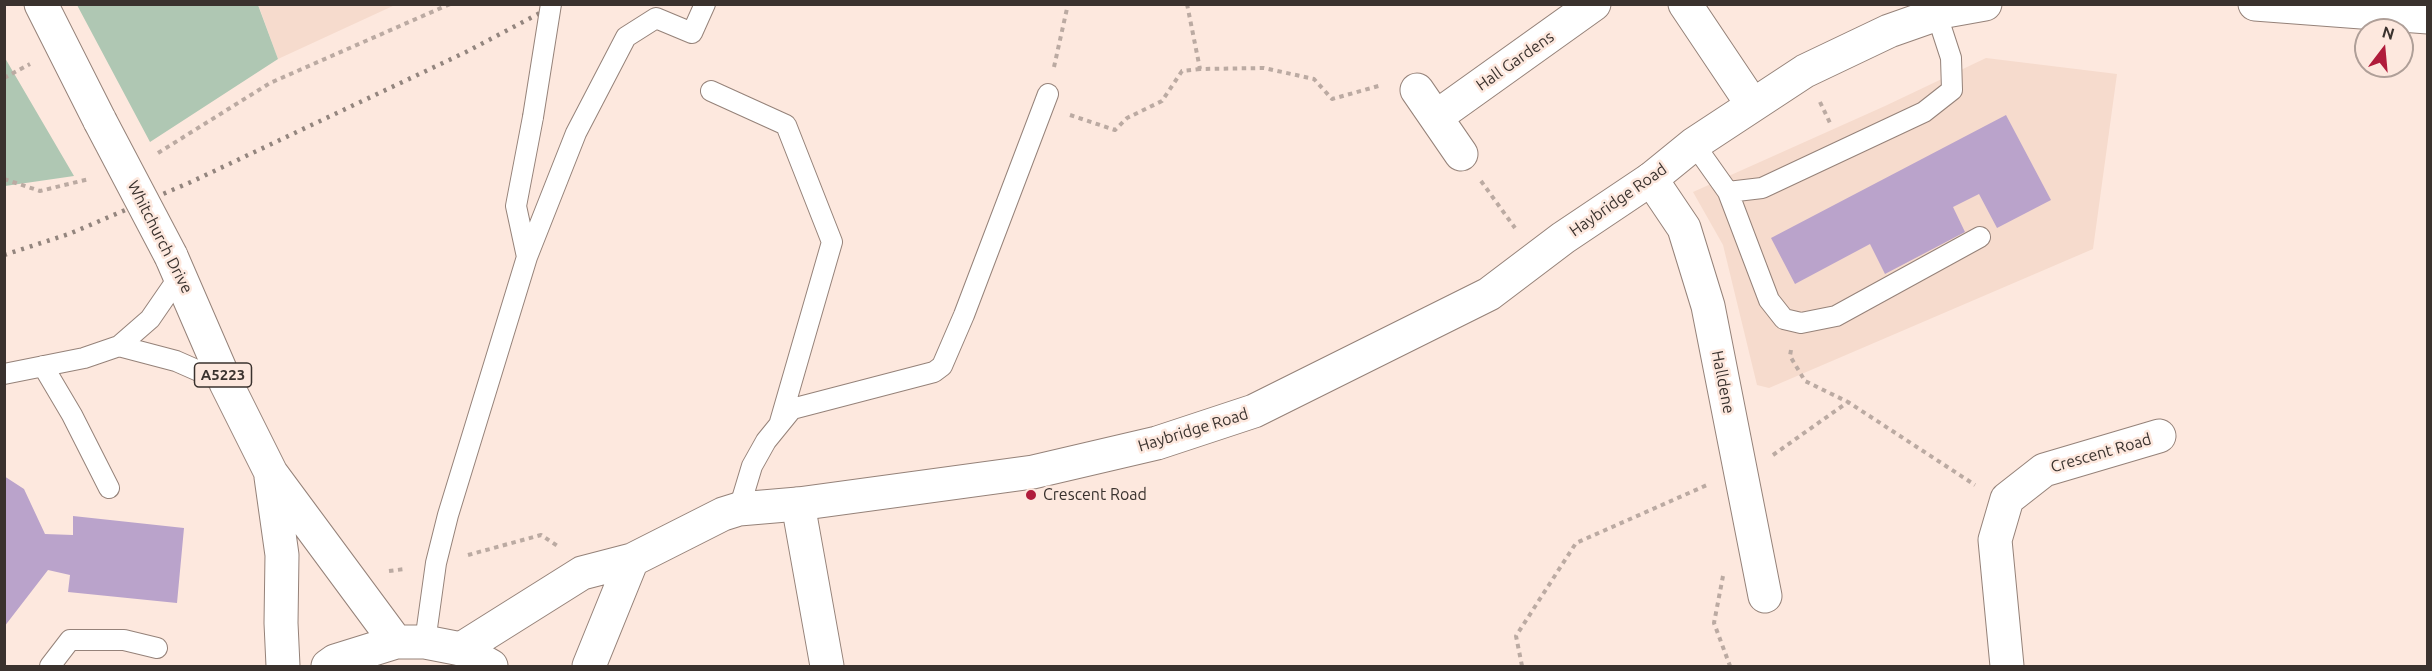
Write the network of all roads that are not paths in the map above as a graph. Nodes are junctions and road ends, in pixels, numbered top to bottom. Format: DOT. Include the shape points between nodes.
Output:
graph roads {
  1 [pos="41,4"];
  2 [pos="550,4"];
  3 [pos="705,4"];
  4 [pos="1594,4"];
  5 [pos="1685,4"];
  6 [pos="1985,4"];
  7 [pos="2255,4"];
  8 [pos="1937,15"];
  9 [pos="2427,17"];
  10 [pos="1417,90"];
  11 [pos="711,91"];
  12 [pos="1046,100"];
  13 [pos="1752,104"];
  14 [pos="1436,117"];
  15 [pos="1694,144"];
  16 [pos="1461,153"];
  17 [pos="1651,179"];
  18 [pos="1728,192"];
  19 [pos="1980,237"];
  20 [pos="527,257"];
  21 [pos="176,265"];
  22 [pos="119,346"];
  23 [pos="44,366"];
  24 [pos="4,374"];
  25 [pos="226,383"];
  26 [pos="780,424"];
  27 [pos="2159,436"];
  28 [pos="271,473"];
  29 [pos="109,488"];
  30 [pos="798,504"];
  31 [pos="738,509"];
  32 [pos="632,560"];
  33 [pos="1764,596"];
  34 [pos="410,642"];
  35 [pos="156,648"];
  36 [pos="461,649"];
  37 [pos="50,666"];
  38 [pos="283,666"];
  39 [pos="328,666"];
  40 [pos="491,666"];
  41 [pos="589,666"];
  42 [pos="827,666"];
  43 [pos="2007,666"];
  1 -- 21 [label="street, Whitchurch Drive / A5223, bridge"];
  2 -- 20 [label="lane, bridge" via="516,206"];
  3 -- 20 [label="lane" via="692,33 656,18 626,37 576,132"];
  4 -- 14 [label="street, Hall Gardens"];
  5 -- 13 [label="street"];
  6 -- 8 [label="street, Haybridge Road"];
  7 -- 9 [label="street"];
  8 -- 13 [label="street, Haybridge Road" via="1889,31 1805,71"];
  8 -- 18 [label="lane" via="1951,58 1952,90 1923,112 1762,188"];
  10 -- 14 [label="street"];
  11 -- 26 [label="lane" via="786,125 832,242"];
  12 -- 26 [label="lane" via="942,366 934,372 792,409"];
  13 -- 15 [label="street, Haybridge Road"];
  14 -- 16 [label="street"];
  15 -- 17 [label="street, Haybridge Road"];
  15 -- 18 [label="lane"];
  17 -- 30 [label="street, Haybridge Road" via="1489,294 1254,411 1156,443 1034,472"];
  17 -- 33 [label="street, Halldene" via="1684,228 1708,306"];
  18 -- 19 [label="lane" via="1769,300 1784,319 1795,321 1836,316"];
  20 -- 34 [label="lane"];
  21 -- 22 [label="lane" via="150,319"];
  21 -- 25 [label="street, Whitchurch Drive / A5223"];
  22 -- 23 [label="lane"];
  22 -- 25 [label="lane" via="176,361"];
  23 -- 24 [label="lane"];
  23 -- 29 [label="lane"];
  25 -- 28 [label="street, Whitchurch Drive / A5223"];
  26 -- 31 [label="lane" via="752,466"];
  27 -- 43 [label="street, Crescent Road" via="2044,470 2007,499 1995,540"];
  28 -- 34 [label="street, Whitchurch Drive / A5223"];
  28 -- 38 [label="street, Whitchurch Drive / A5223" via="282,555"];
  30 -- 31 [label="street, Haybridge Road"];
  30 -- 42 [label="street"];
  31 -- 32 [label="street, Haybridge Road"];
  32 -- 36 [label="street, Haybridge Road" via="582,573"];
  32 -- 41 [label="street"];
  34 -- 36 [label="street"];
  34 -- 39 [label="street"];
  35 -- 37 [label="lane" via="124,640 70,639"];
  36 -- 40 [label="street"];
}
